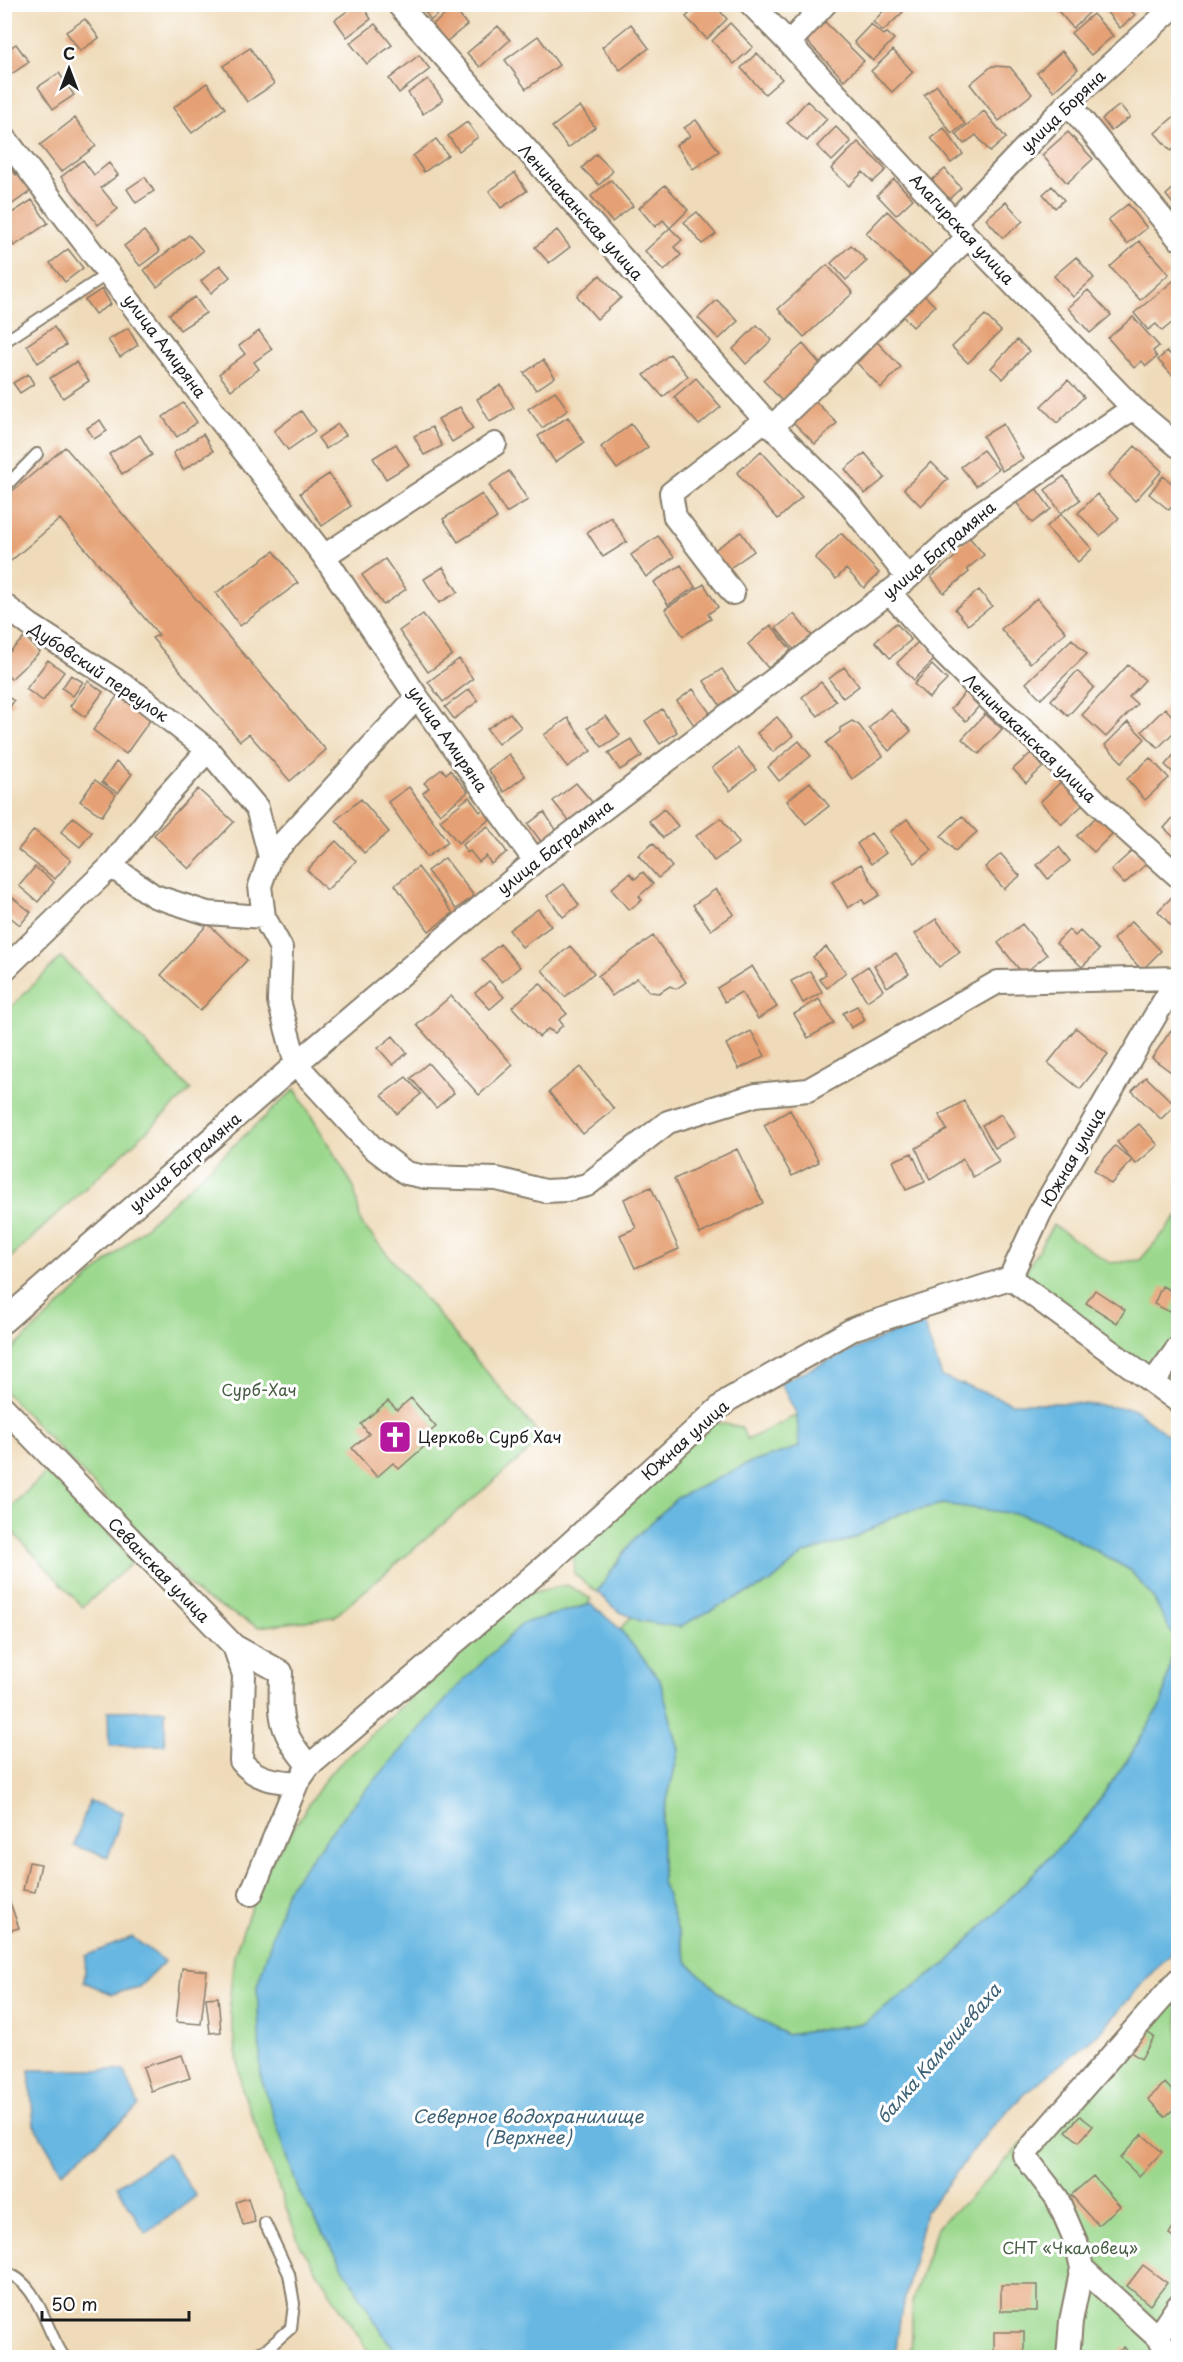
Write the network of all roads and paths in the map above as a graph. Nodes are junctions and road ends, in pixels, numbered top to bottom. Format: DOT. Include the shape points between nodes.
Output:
graph roads {
  1 [pos="398,4"];
  2 [pos="751,4"];
  3 [pos="825,4"];
  4 [pos="1177,4"];
  5 [pos="789,43"];
  6 [pos="1068,103"];
  7 [pos="4,137"];
  8 [pos="961,229"];
  9 [pos="1179,238"];
  10 [pos="109,273"];
  11 [pos="4,342"];
  12 [pos="1133,408"];
  13 [pos="769,423"];
  14 [pos="495,444"];
  15 [pos="1179,446"];
  16 [pos="37,454"];
  17 [pos="4,488"];
  18 [pos="324,556"];
  19 [pos="908,578"];
  20 [pos="889,592"];
  21 [pos="733,593"];
  22 [pos="4,605"];
  23 [pos="417,697"];
  24 [pos="208,750"];
  25 [pos="270,857"];
  26 [pos="535,861"];
  27 [pos="111,866"];
  28 [pos="1179,876"];
  29 [pos="264,917"];
  30 [pos="4,970"];
  31 [pos="1178,978"];
  32 [pos="296,1064"];
  33 [pos="1010,1278"];
  34 [pos="4,1321"];
  35 [pos="1179,1347"];
  36 [pos="1154,1381"];
  37 [pos="1179,1401"];
  38 [pos="4,1408"];
  39 [pos="234,1646"];
  40 [pos="303,1775"];
  41 [pos="251,1894"];
  42 [pos="1179,1980"];
  43 [pos="265,2223"];
  44 [pos="1082,2268"];
  45 [pos="4,2272"];
  46 [pos="1179,2306"];
  47 [pos="1157,2337"];
  48 [pos="65,2358"];
  49 [pos="249,2358"];
  50 [pos="1068,2358"];
  51 [pos="1175,2358"];
  1 -- 13 [label="street, Ленинаканская улица"];
  2 -- 5 [label="street, Алагирская улица"];
  3 -- 5 [label="street"];
  4 -- 6 [label="street, улица Боряна"];
  5 -- 8 [label="street, Алагирская улица"];
  6 -- 8 [label="street, улица Боряна"];
  6 -- 9 [label="street"];
  7 -- 10 [label="street, улица Амиряна"];
  8 -- 12 [label="street, Алагирская улица"];
  8 -- 13 [label="street, улица Боряна"];
  10 -- 11 [label="lane"];
  10 -- 18 [label="street, улица Амиряна"];
  12 -- 15 [label="street, Алагирская улица"];
  12 -- 19 [label="street, улица Баграмяна" via="973,518"];
  13 -- 19 [label="street, Ленинаканская улица" via="846,500"];
  13 -- 21 [label="street" via="671,494 675,517"];
  14 -- 18 [label="street"];
  16 -- 17 [label="lane"];
  18 -- 23 [label="street, улица Амиряна"];
  19 -- 20 [label="street, улица Баграмяна"];
  20 -- 26 [label="street, улица Баграмяна"];
  20 -- 28 [label="street, Ленинаканская улица" via="991,701"];
  22 -- 24 [label="street, Дубовский переулок" via="137,694"];
  23 -- 25 [label="street"];
  23 -- 26 [label="street, улица Амиряна"];
  24 -- 25 [label="street, Дубовский переулок" via="257,808"];
  24 -- 27 [label="street"];
  25 -- 29 [label="street" via="260,886"];
  26 -- 32 [label="street, улица Баграмяна"];
  27 -- 29 [label="street" via="154,896 207,913"];
  27 -- 30 [label="street"];
  29 -- 32 [label="street" via="281,948 279,1001"];
  31 -- 32 [label="street, Южная улица" via="998,982 808,1090 756,1095 668,1122 587,1185 566,1190 545,1191 496,1179 406,1173 372,1147"];
  31 -- 33 [label="street, Южная улица" via="1040,1213"];
  32 -- 34 [label="street, улица Баграмяна"];
  33 -- 36 [label="street"];
  33 -- 40 [label="street, Южная улица" via="855,1328 728,1400 552,1560"];
  35 -- 36 [label="street"];
  36 -- 37 [label="street"];
  38 -- 39 [label="street, Севанская улица"];
  39 -- 40 [label="street" via="281,1672 284,1732"];
  39 -- 40 [label="street, Севанская улица" via="244,1675 241,1761 249,1771 270,1781"];
  40 -- 41 [label="street, Южная улица"];
  42 -- 44 [label="street" via="1023,2155 1057,2198 1076,2242"];
  43 -- 49 [label="lane" via="289,2274 294,2304 291,2328"];
  44 -- 47 [label="street"];
  44 -- 50 [label="street"];
  45 -- 48 [label="lane" via="13,2274 28,2288"];
  46 -- 47 [label="street"];
  47 -- 51 [label="street"];
}
